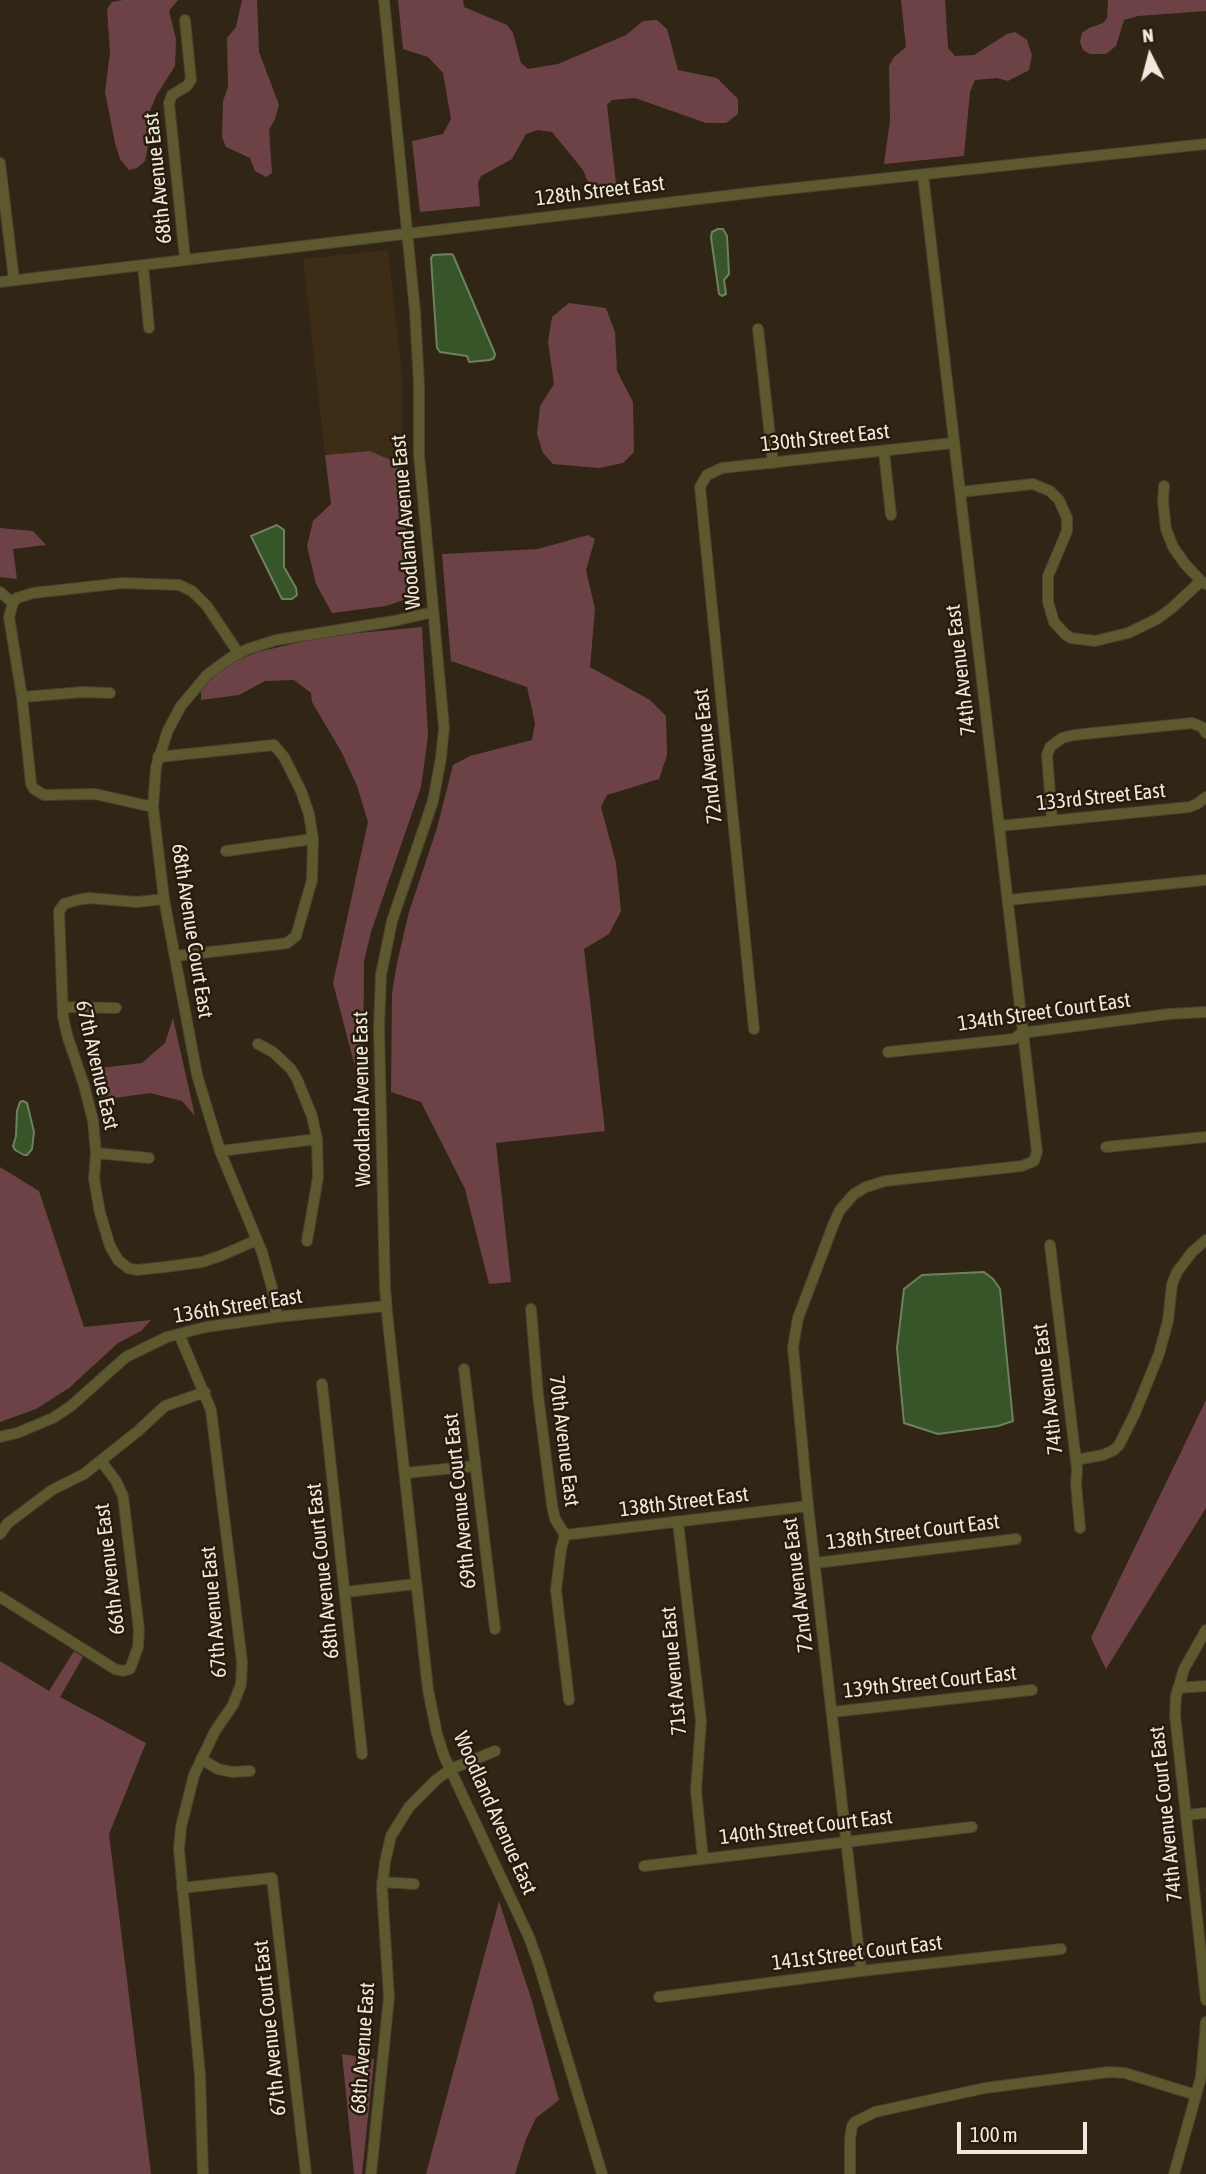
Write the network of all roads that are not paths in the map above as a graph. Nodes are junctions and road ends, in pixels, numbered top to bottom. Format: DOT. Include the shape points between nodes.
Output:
graph roads {
  1 [pos="384,0"];
  2 [pos="185,20"];
  3 [pos="1206,144"];
  4 [pos="0,163"];
  5 [pos="923,175"];
  6 [pos="408,233"];
  7 [pos="185,259"];
  8 [pos="144,265"];
  9 [pos="14,280"];
  10 [pos="0,282"];
  11 [pos="149,328"];
  12 [pos="758,329"];
  13 [pos="954,443"];
  14 [pos="884,452"];
  15 [pos="773,464"];
  16 [pos="703,479"];
  17 [pos="1164,486"];
  18 [pos="960,492"];
  19 [pos="891,515"];
  20 [pos="1204,582"];
  21 [pos="0,593"];
  22 [pos="13,603"];
  23 [pos="433,612"];
  24 [pos="239,653"];
  25 [pos="110,693"];
  26 [pos="22,697"];
  27 [pos="1206,733"];
  28 [pos="158,757"];
  29 [pos="1206,798"];
  30 [pos="153,807"];
  31 [pos="1052,821"];
  32 [pos="999,826"];
  33 [pos="313,839"];
  34 [pos="226,851"];
  35 [pos="1206,880"];
  36 [pos="164,900"];
  37 [pos="1008,900"];
  38 [pos="175,956"];
  39 [pos="63,1007"];
  40 [pos="116,1008"];
  41 [pos="1206,1012"];
  42 [pos="754,1029"];
  43 [pos="1022,1032"];
  44 [pos="258,1044"];
  45 [pos="888,1052"];
  46 [pos="1206,1138"];
  47 [pos="317,1139"];
  48 [pos="1106,1147"];
  49 [pos="219,1151"];
  50 [pos="96,1153"];
  51 [pos="149,1158"];
  52 [pos="845,1203"];
  53 [pos="257,1240"];
  54 [pos="1206,1240"];
  55 [pos="307,1241"];
  56 [pos="1050,1245"];
  57 [pos="386,1306"];
  58 [pos="531,1309"];
  59 [pos="276,1317"];
  60 [pos="179,1334"];
  61 [pos="464,1369"];
  62 [pos="322,1384"];
  63 [pos="205,1392"];
  64 [pos="0,1437"];
  65 [pos="1076,1460"];
  66 [pos="102,1461"];
  67 [pos="475,1465"];
  68 [pos="404,1473"];
  69 [pos="808,1506"];
  70 [pos="678,1522"];
  71 [pos="1080,1528"];
  72 [pos="0,1534"];
  73 [pos="565,1535"];
  74 [pos="1016,1539"];
  75 [pos="815,1563"];
  76 [pos="416,1584"];
  77 [pos="345,1592"];
  78 [pos="0,1597"];
  79 [pos="495,1629"];
  80 [pos="1206,1630"];
  81 [pos="1206,1686"];
  82 [pos="1178,1688"];
  83 [pos="1032,1690"];
  84 [pos="569,1700"];
  85 [pos="832,1713"];
  86 [pos="495,1751"];
  87 [pos="362,1754"];
  88 [pos="201,1759"];
  89 [pos="451,1769"];
  90 [pos="250,1771"];
  91 [pos="1206,1813"];
  92 [pos="1186,1815"];
  93 [pos="972,1827"];
  94 [pos="846,1843"];
  95 [pos="704,1858"];
  96 [pos="644,1866"];
  97 [pos="382,1882"];
  98 [pos="414,1884"];
  99 [pos="182,1888"];
  100 [pos="1061,1949"];
  101 [pos="862,1971"];
  102 [pos="659,1997"];
  103 [pos="1206,2000"];
  104 [pos="1206,2022"];
  105 [pos="1196,2095"];
  106 [pos="203,2174"];
  107 [pos="306,2174"];
  108 [pos="371,2174"];
  109 [pos="602,2174"];
  110 [pos="850,2174"];
  111 [pos="1174,2174"];
  1 -- 6 [label="street, Woodland Avenue East"];
  2 -- 7 [label="street, 68th Avenue East" via="191,79 169,103"];
  3 -- 5 [label="street, 128th Street East"];
  4 -- 9 [label="street"];
  5 -- 6 [label="street, 128th Street East"];
  5 -- 13 [label="street, 74th Avenue East"];
  6 -- 7 [label="street, 128th Street East"];
  6 -- 23 [label="street, Woodland Avenue East" via="418,345 419,455"];
  7 -- 8 [label="street, 128th Street East"];
  8 -- 9 [label="street, 128th Street East"];
  8 -- 11 [label="street, 68th Avenue East"];
  9 -- 10 [label="street, 128th Street East"];
  12 -- 15 [label="street"];
  13 -- 14 [label="street, 130th Street East"];
  13 -- 18 [label="street, 74th Avenue East"];
  14 -- 15 [label="street, 130th Street East"];
  14 -- 19 [label="street"];
  15 -- 16 [label="street, 130th Street East" via="722,468"];
  16 -- 42 [label="street, 72nd Avenue East" via="702,516"];
  17 -- 20 [label="street" via="1166,529 1173,547"];
  18 -- 20 [label="street" via="1033,484 1059,500 1067,531 1048,576 1048,602 1054,622 1079,640 1128,633 1157,619"];
  18 -- 32 [label="street, 74th Avenue East"];
  21 -- 22 [label="street"];
  22 -- 24 [label="street" via="33,593 123,583 169,584 192,591"];
  22 -- 26 [label="street" via="9,617"];
  23 -- 24 [label="street, 68th Avenue Court East" via="286,638"];
  23 -- 57 [label="street, Woodland Avenue East" via="443,716 439,778 393,921 381,975"];
  24 -- 28 [label="street, 68th Avenue Court East" via="207,675 181,706"];
  25 -- 26 [label="street"];
  26 -- 30 [label="street" via="31,783 39,794 95,794"];
  27 -- 31 [label="street" via="1198,724 1062,738 1047,755"];
  28 -- 30 [label="street, 68th Avenue Court East"];
  28 -- 33 [label="street" via="276,746 301,791"];
  29 -- 31 [label="street, 133rd Street East" via="1188,807"];
  30 -- 36 [label="street, 68th Avenue Court East"];
  31 -- 32 [label="street, 133rd Street East"];
  32 -- 37 [label="street, 74th Avenue East"];
  33 -- 34 [label="street"];
  33 -- 38 [label="street" via="310,894 296,936 288,943"];
  35 -- 37 [label="street"];
  36 -- 38 [label="street, 68th Avenue Court East"];
  36 -- 39 [label="street, 67th Avenue East" via="89,898 61,906"];
  37 -- 43 [label="street, 74th Avenue East"];
  38 -- 49 [label="street, 68th Avenue Court East" via="197,1075"];
  39 -- 40 [label="street"];
  39 -- 50 [label="street, 67th Avenue East" via="67,1035 90,1106"];
  41 -- 43 [label="street, 134th Street Court East"];
  43 -- 45 [label="street, 134th Street Court East" via="1014,1039"];
  43 -- 52 [label="street, 74th Avenue East" via="1037,1152 1034,1160 1022,1166 885,1181 860,1190"];
  44 -- 47 [label="street" via="285,1062 297,1079"];
  46 -- 48 [label="street"];
  47 -- 49 [label="street"];
  47 -- 55 [label="street" via="317,1187"];
  49 -- 53 [label="street, 68th Avenue Court East"];
  50 -- 51 [label="street"];
  50 -- 53 [label="street, 67th Avenue East" via="94,1179 100,1213 110,1245 125,1267 136,1270 202,1262"];
  52 -- 69 [label="street, 72nd Avenue East" via="807,1290 793,1348"];
  53 -- 59 [label="street, 68th Avenue Court East" via="270,1275"];
  54 -- 65 [label="street" via="1171,1284 1159,1354 1119,1445 1102,1455"];
  56 -- 65 [label="street, 74th Avenue East"];
  57 -- 59 [label="street, 136th Street East"];
  57 -- 68 [label="street, Woodland Avenue East"];
  58 -- 73 [label="street, 70th Avenue East" via="552,1505"];
  59 -- 60 [label="street, 136th Street East"];
  60 -- 63 [label="street, 67th Avenue East"];
  60 -- 64 [label="street, 136th Street East" via="126,1357 53,1418"];
  61 -- 67 [label="street, 69th Avenue Court East"];
  62 -- 77 [label="street, 68th Avenue Court East"];
  63 -- 66 [label="street" via="165,1406"];
  63 -- 88 [label="street, 67th Avenue East" via="218,1461 242,1662 241,1684 233,1705"];
  65 -- 71 [label="street, 74th Avenue East"];
  66 -- 72 [label="street" via="52,1490"];
  66 -- 78 [label="street, 66th Avenue East" via="122,1496 139,1630 130,1669 115,1669"];
  67 -- 68 [label="street"];
  67 -- 79 [label="street, 69th Avenue Court East"];
  68 -- 76 [label="street, Woodland Avenue East"];
  69 -- 70 [label="street, 138th Street East"];
  69 -- 75 [label="street, 72nd Avenue East"];
  70 -- 73 [label="street, 138th Street East"];
  70 -- 95 [label="street, 71st Avenue East" via="701,1721 696,1790"];
  73 -- 84 [label="street, 70th Avenue East" via="556,1590"];
  74 -- 75 [label="street, 138th Street Court East"];
  75 -- 85 [label="street, 72nd Avenue East"];
  76 -- 77 [label="street"];
  76 -- 89 [label="street, Woodland Avenue East" via="432,1711"];
  77 -- 87 [label="street, 68th Avenue Court East"];
  80 -- 82 [label="street, 74th Avenue Court East"];
  81 -- 82 [label="street"];
  82 -- 92 [label="street, 74th Avenue Court East" via="1175,1715"];
  83 -- 85 [label="street, 139th Street Court East"];
  85 -- 94 [label="street, 72nd Avenue East"];
  86 -- 89 [label="street"];
  88 -- 90 [label="street" via="218,1769"];
  88 -- 99 [label="street, 67th Avenue East" via="181,1827"];
  89 -- 97 [label="street, 68th Avenue East" via="423,1791 398,1824 391,1836"];
  89 -- 109 [label="street, Woodland Avenue East" via="529,1937"];
  91 -- 92 [label="street"];
  92 -- 103 [label="street, 74th Avenue Court East"];
  93 -- 94 [label="street, 140th Street Court East"];
  94 -- 95 [label="street, 140th Street Court East"];
  94 -- 101 [label="street, 72nd Avenue East"];
  95 -- 96 [label="street, 140th Street Court East"];
  97 -- 98 [label="street"];
  97 -- 108 [label="street, 68th Avenue East" via="389,1997"];
  99 -- 106 [label="street, 67th Avenue East" via="200,2076"];
  99 -- 107 [label="street, 67th Avenue Court East" via="272,1878"];
  100 -- 101 [label="street, 141st Street Court East"];
  101 -- 102 [label="street, 141st Street Court East"];
  104 -- 105 [label="street"];
  105 -- 110 [label="street" via="1109,2072 985,2088 875,2112 855,2122"];
  105 -- 111 [label="street"];
}
